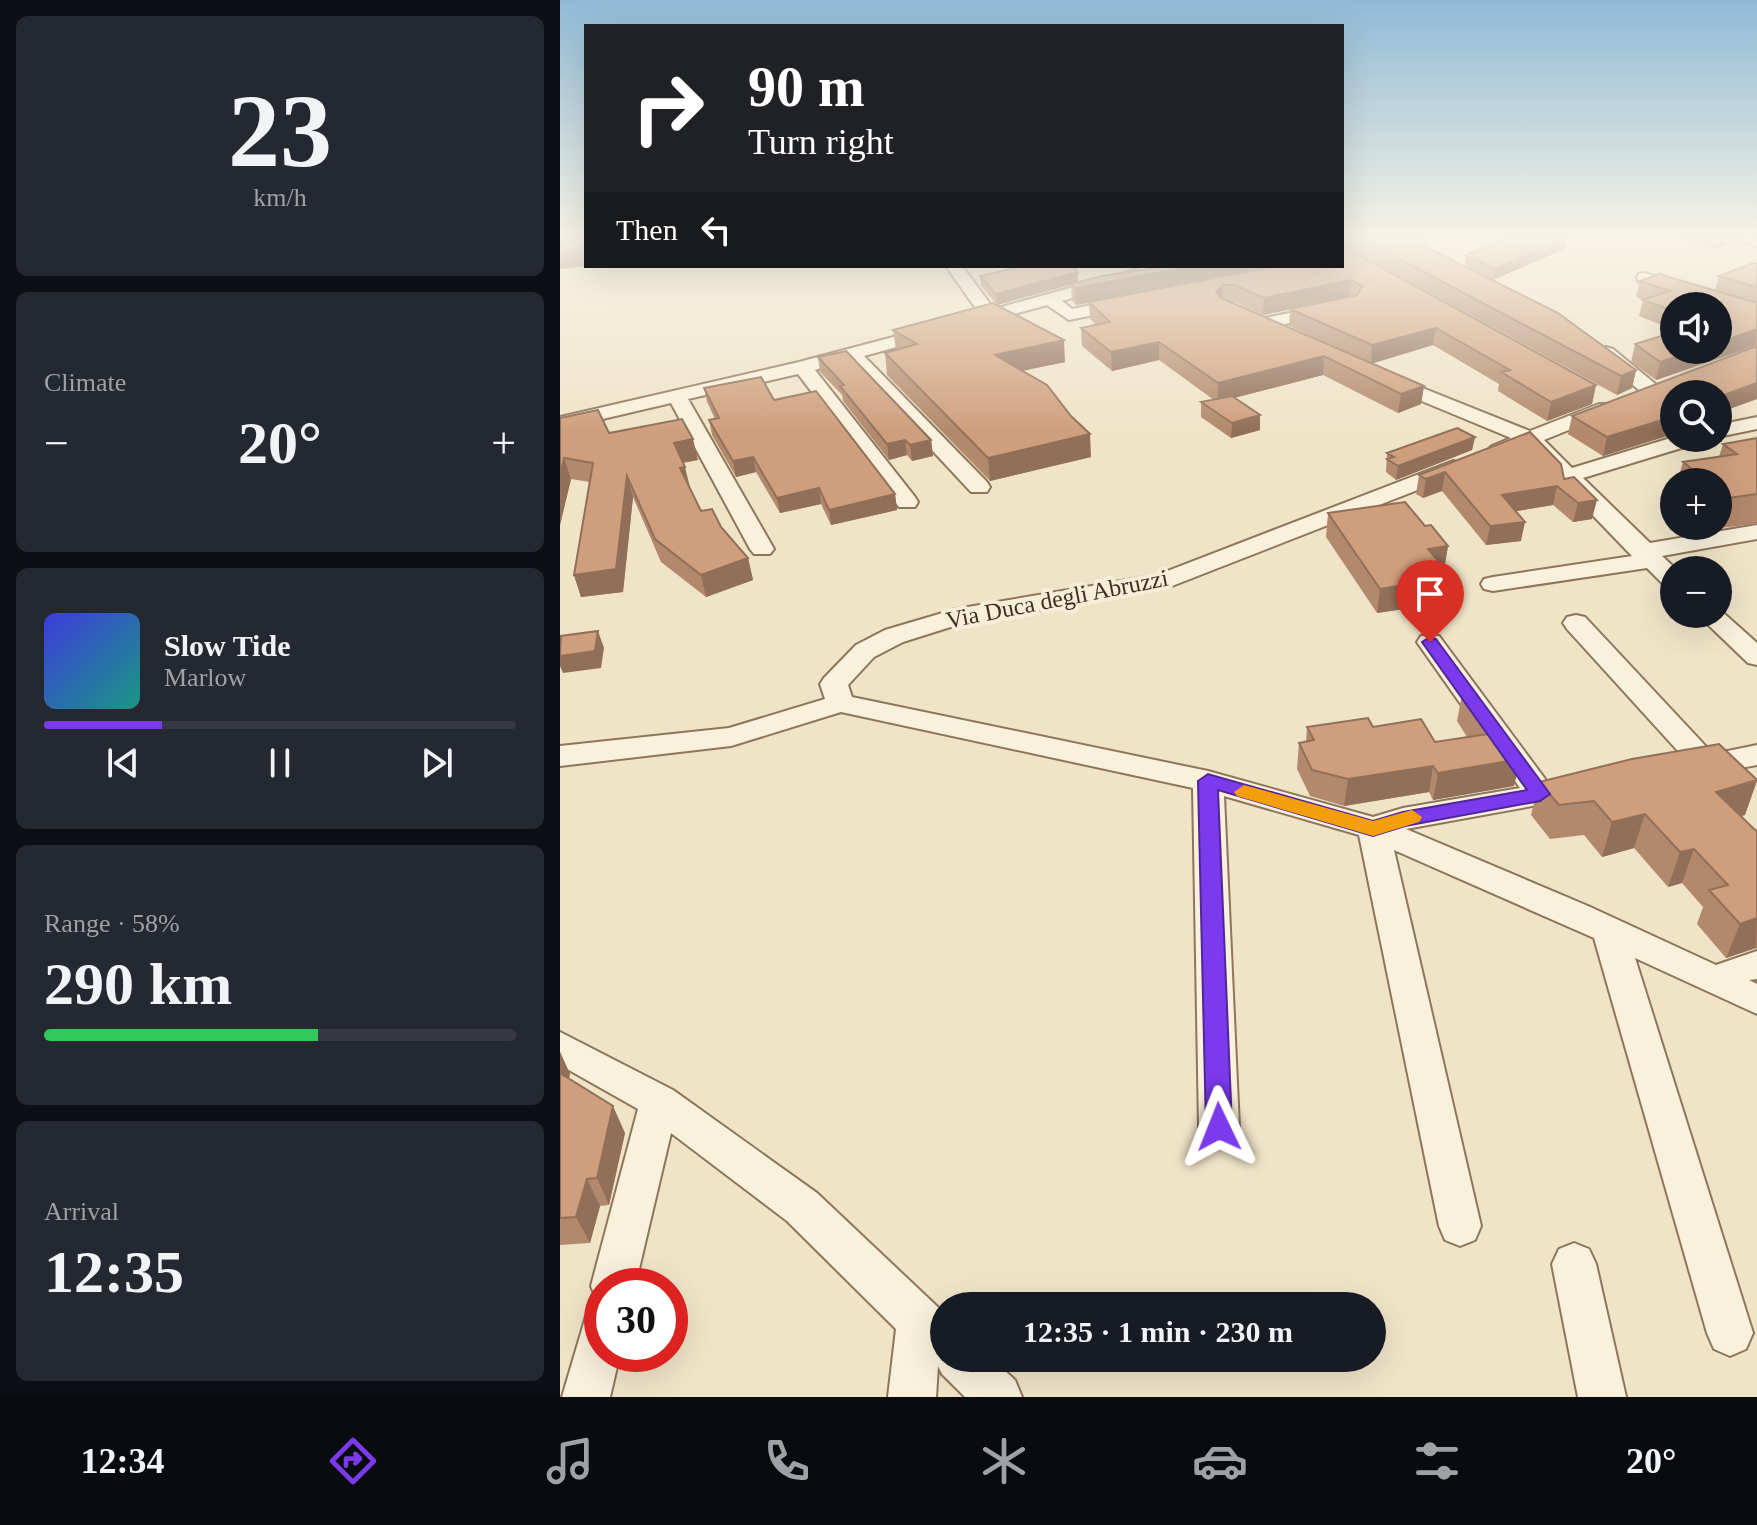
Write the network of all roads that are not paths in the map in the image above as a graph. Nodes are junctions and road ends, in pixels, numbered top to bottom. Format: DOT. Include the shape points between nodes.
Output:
graph roads {
  1 [pos="979,301"];
  2 [pos="1042,301"];
  3 [pos="1053,301"];
  4 [pos="1136,301"];
  5 [pos="1717,301"];
  6 [pos="1349,305"];
  7 [pos="1239,314"];
  8 [pos="1757,314"];
  9 [pos="990,316"];
  10 [pos="1261,324"];
  11 [pos="1287,335"];
  12 [pos="1587,340"];
  13 [pos="852,354"];
  14 [pos="803,367"];
  15 [pos="1378,376"];
  16 [pos="1660,388"];
  17 [pos="1588,390"];
  18 [pos="1652,391"];
  19 [pos="676,395"];
  20 [pos="1615,405"];
  21 [pos="560,423"];
  22 [pos="1757,423"];
  23 [pos="1732,428"];
  24 [pos="1530,438"];
  25 [pos="1660,448"];
  26 [pos="1571,475"];
  27 [pos="979,487"];
  28 [pos="907,502"];
  29 [pos="1757,532"];
  30 [pos="762,549"];
  31 [pos="1646,556"];
  32 [pos="1660,568"];
  33 [pos="1493,584"];
  34 [pos="1576,623"];
  35 [pos="1725,628"];
  36 [pos="1430,642"];
  37 [pos="1757,657"];
  38 [pos="840,703"];
  39 [pos="1757,755"];
  40 [pos="560,756"];
  41 [pos="1706,764"];
  42 [pos="1676,770"];
  43 [pos="1208,781"];
  44 [pos="1600,783"];
  45 [pos="1540,794"];
  46 [pos="1373,828"];
  47 [pos="1609,930"];
  48 [pos="1757,965"];
  49 [pos="1719,980"];
  50 [pos="1757,1000"];
  51 [pos="560,1047"];
  52 [pos="659,1102"];
  53 [pos="1219,1127"];
  54 [pos="1460,1226"];
  55 [pos="1574,1264"];
  56 [pos="618,1268"];
  57 [pos="930,1330"];
  58 [pos="1730,1333"];
  59 [pos="930,1338"];
  60 [pos="592,1372"];
  61 [pos="972,1372"];
  62 [pos="586,1397"];
  63 [pos="912,1397"];
  64 [pos="998,1397"];
  65 [pos="1602,1397"];
  1 -- 9 [label="street"];
  2 -- 9 [label="street"];
  3 -- 4 [label="street" via="1069,315"];
  5 -- 8 [label="street"];
  6 -- 10 [label="street"];
  7 -- 10 [label="street"];
  9 -- 13 [label="street"];
  10 -- 11 [label="street"];
  12 -- 18 [label="street"];
  13 -- 14 [label="street"];
  13 -- 27 [label="street"];
  14 -- 19 [label="street"];
  14 -- 28 [label="street"];
  15 -- 24 [label="street"];
  16 -- 18 [label="street, Via Duca degli Abruzzi"];
  17 -- 20 [label="street"];
  18 -- 20 [label="street, Via Duca degli Abruzzi"];
  19 -- 21 [label="street"];
  19 -- 30 [label="street"];
  20 -- 24 [label="street, Via Duca degli Abruzzi"];
  22 -- 23 [label="street"];
  24 -- 26 [label="street"];
  24 -- 38 [label="street, Via Duca degli Abruzzi" via="1163,581 956,617 894,636 865,651 834,684"];
  25 -- 26 [label="street"];
  26 -- 31 [label="street"];
  29 -- 31 [label="street"];
  31 -- 32 [label="street"];
  31 -- 33 [label="street"];
  34 -- 41 [label="street"];
  35 -- 37 [label="street"];
  36 -- 45 [label="street"];
  38 -- 40 [label="street" via="731,737"];
  38 -- 43 [label="street"];
  39 -- 41 [label="street"];
  41 -- 42 [label="street"];
  43 -- 46 [label="street"];
  43 -- 53 [label="street"];
  44 -- 45 [label="street"];
  45 -- 46 [label="street"];
  46 -- 47 [label="street"];
  46 -- 54 [label="street"];
  47 -- 49 [label="street"];
  47 -- 58 [label="street"];
  48 -- 49 [label="street"];
  49 -- 50 [label="street"];
  51 -- 52 [label="street"];
  52 -- 56 [label="street"];
  52 -- 57 [label="street" via="802,1207"];
  55 -- 65 [label="street"];
  59 -- 63 [label="street"];
  60 -- 62 [label="street"];
  61 -- 64 [label="street"];
}
